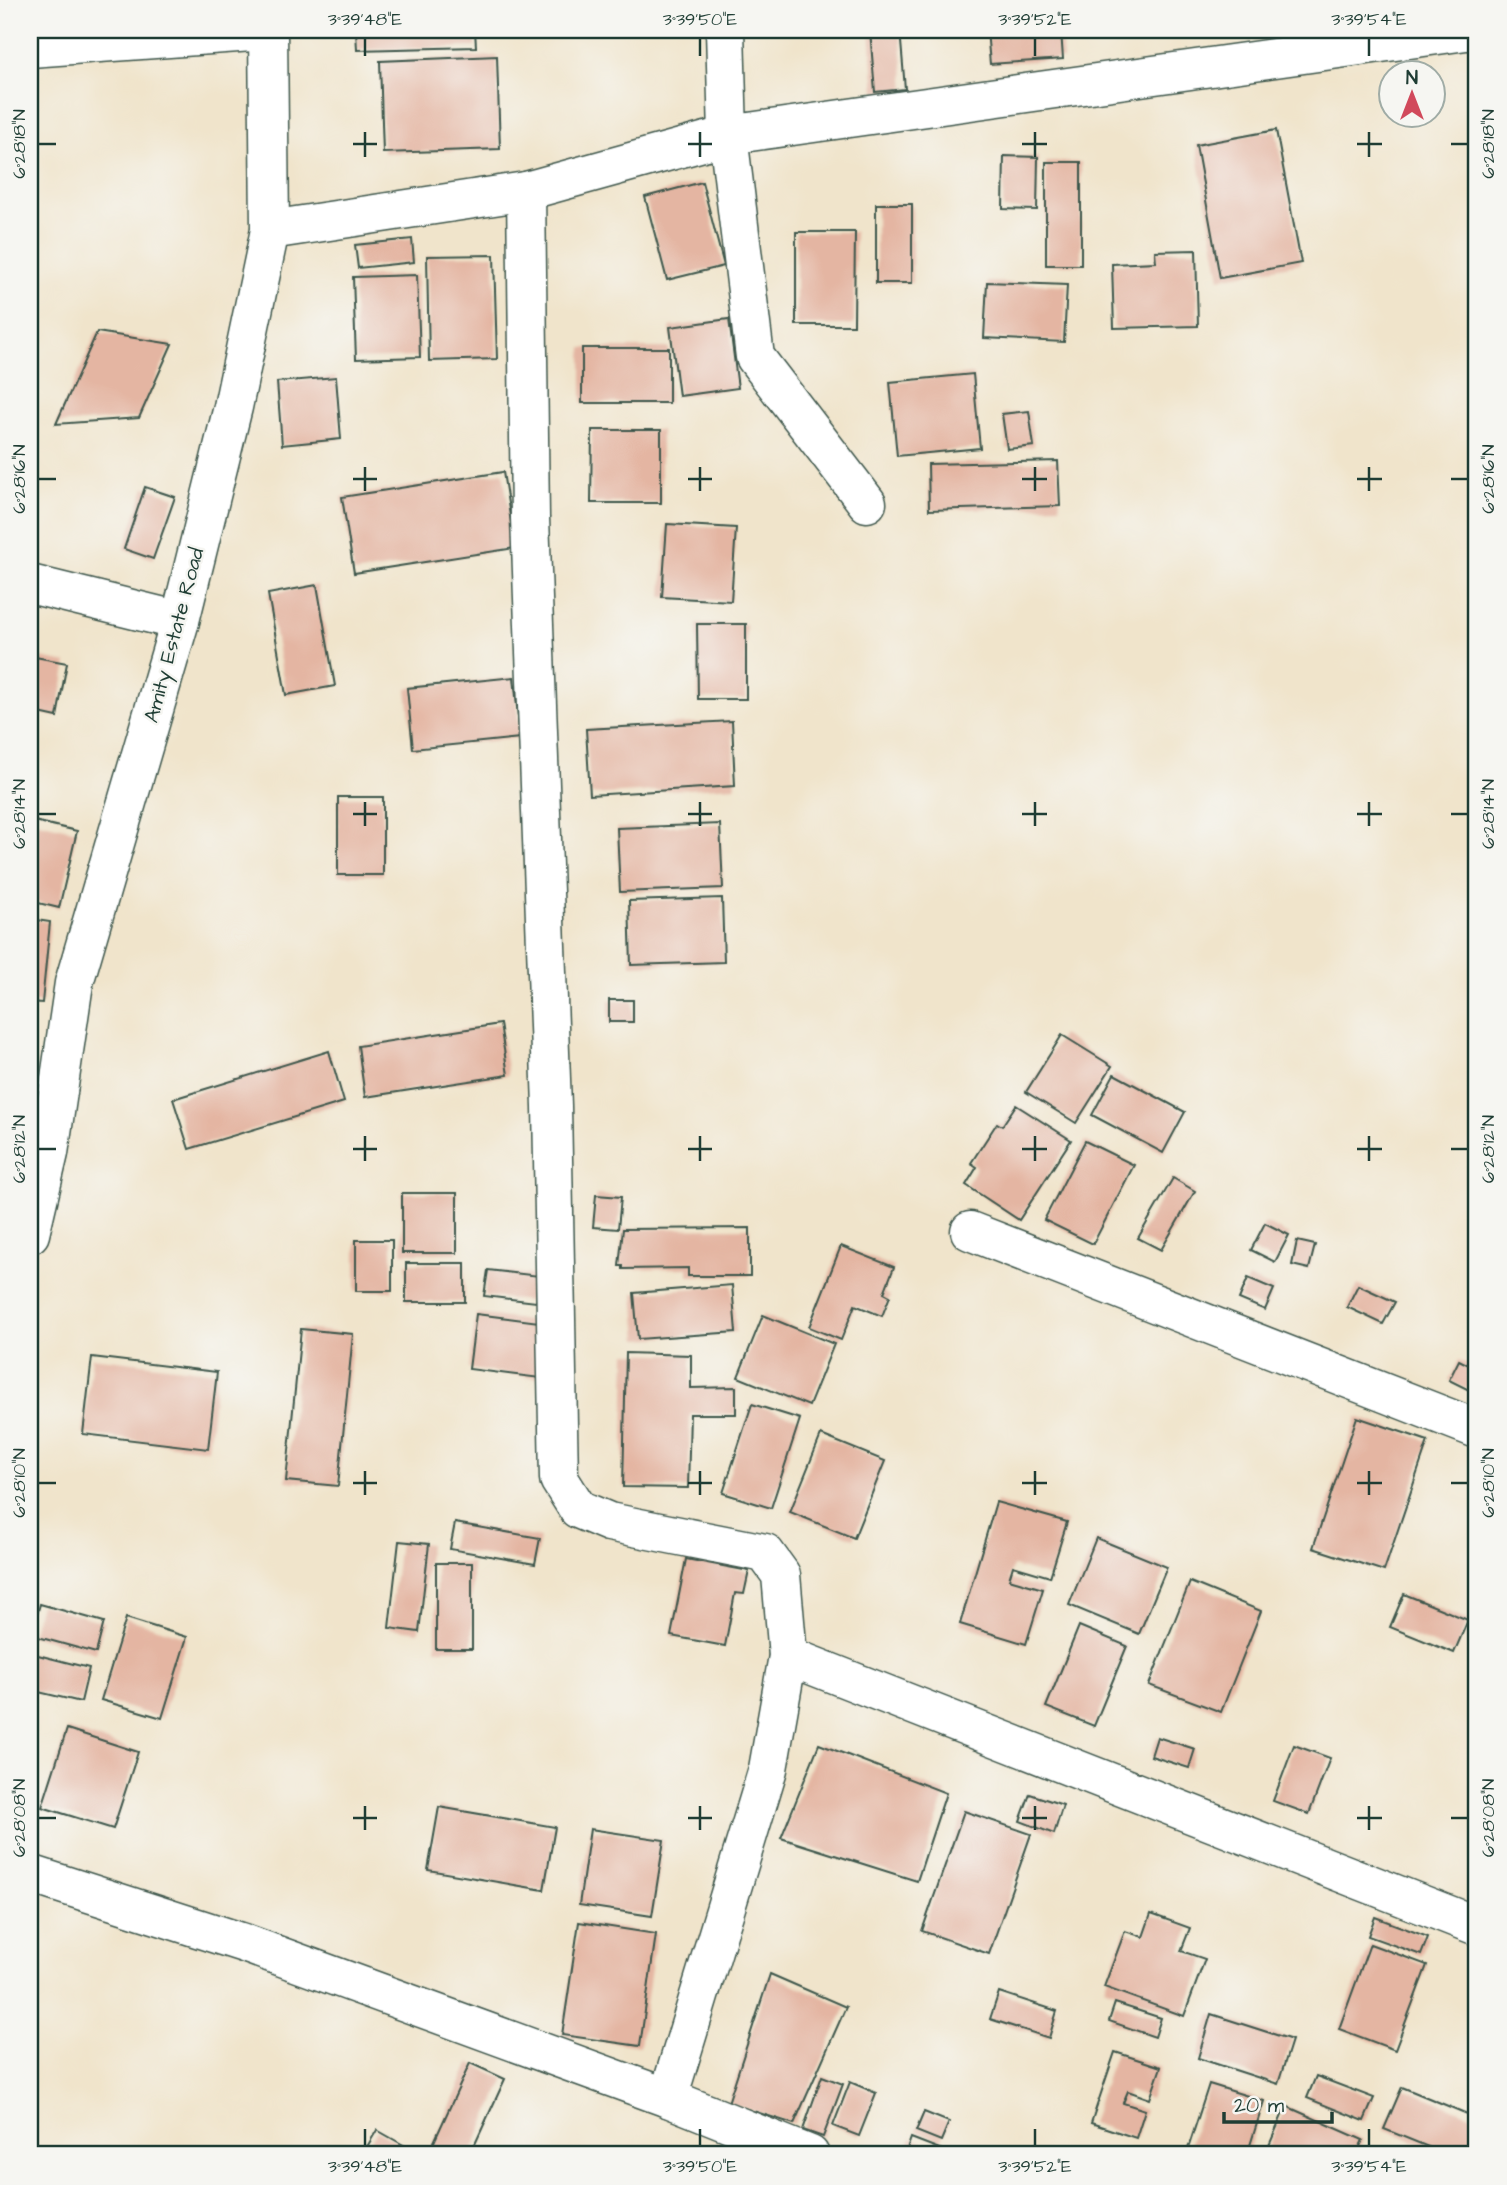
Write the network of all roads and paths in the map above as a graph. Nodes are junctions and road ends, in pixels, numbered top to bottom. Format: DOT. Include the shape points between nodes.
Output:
graph roads {
  1 [pos="268,30"];
  2 [pos="725,30"];
  3 [pos="1473,30"];
  4 [pos="30,48"];
  5 [pos="728,135"];
  6 [pos="526,191"];
  7 [pos="270,230"];
  8 [pos="867,503"];
  9 [pos="30,584"];
  10 [pos="180,621"];
  11 [pos="970,1231"];
  12 [pos="30,1234"];
  13 [pos="1477,1429"];
  14 [pos="788,1656"];
  15 [pos="30,1874"];
  16 [pos="1477,1927"];
  17 [pos="668,2098"];
  18 [pos="810,2155"];
  1 -- 4 [label="street"];
  1 -- 7 [label="street, Amity Estate Road"];
  2 -- 5 [label="street"];
  3 -- 5 [label="street"];
  5 -- 6 [label="street"];
  5 -- 8 [label="street" via="755,357"];
  6 -- 7 [label="street"];
  6 -- 14 [label="street" via="530,518 552,1106 559,1479 578,1509 609,1522 765,1553 780,1575"];
  7 -- 10 [label="street, Amity Estate Road" via="233,407"];
  9 -- 10 [label="street"];
  10 -- 12 [label="street, Amity Estate Road" via="74,983 49,1153"];
  11 -- 13 [label="street"];
  14 -- 16 [label="street"];
  14 -- 17 [label="street" via="768,1769"];
  15 -- 17 [label="street" via="244,1943"];
  17 -- 18 [label="street"];
}
